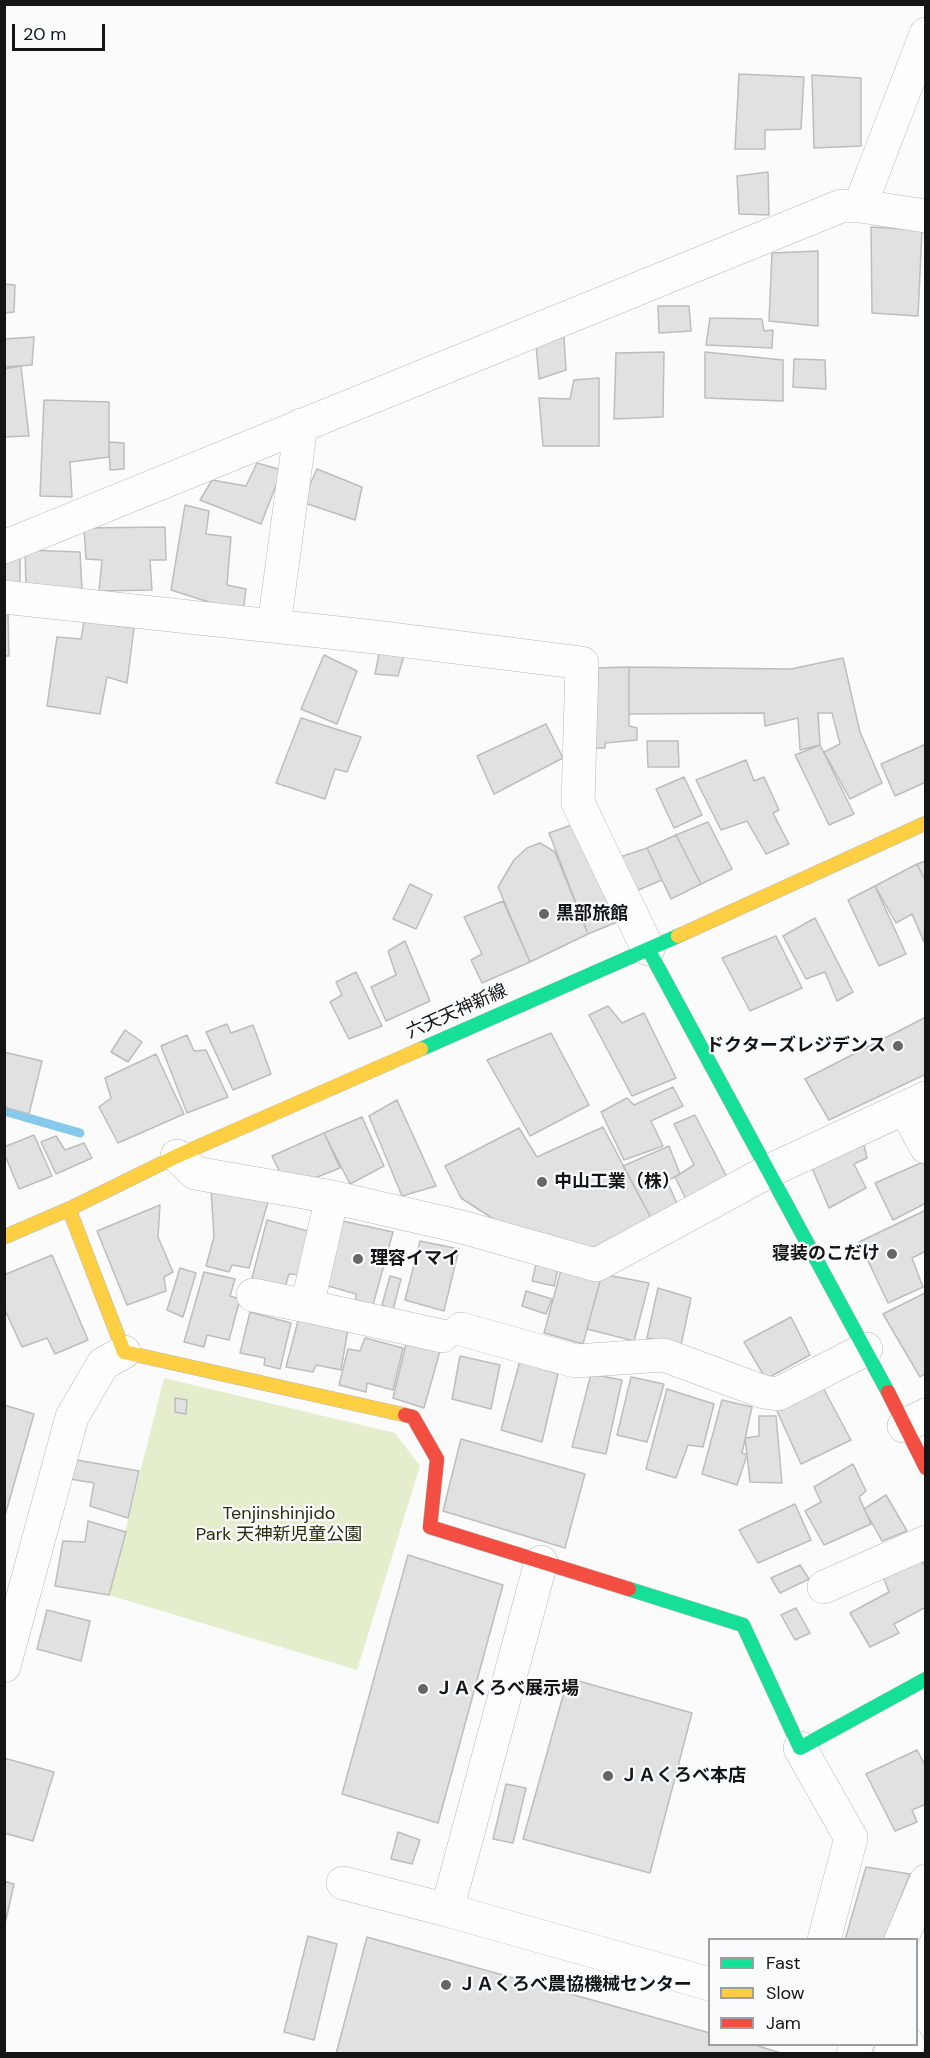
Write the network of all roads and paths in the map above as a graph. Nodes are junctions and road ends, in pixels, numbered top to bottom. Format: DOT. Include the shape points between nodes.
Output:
graph roads {
  1 [pos="926,34"];
  2 [pos="860,206"];
  3 [pos="926,216"];
  4 [pos="301,425"];
  5 [pos="4,547"];
  6 [pos="4,597"];
  7 [pos="274,626"];
  8 [pos="926,823"];
  9 [pos="648,948"];
  10 [pos="915,1103"];
  11 [pos="926,1147"];
  12 [pos="177,1156"];
  13 [pos="769,1171"];
  14 [pos="332,1197"];
  15 [pos="69,1209"];
  16 [pos="4,1237"];
  17 [pos="253,1295"];
  18 [pos="307,1306"];
  19 [pos="866,1349"];
  20 [pos="124,1352"];
  21 [pos="915,1420"];
  22 [pos="926,1468"];
  23 [pos="926,1542"];
  24 [pos="541,1562"];
  25 [pos="16,1585"];
  26 [pos="824,1587"];
  27 [pos="4,1666"];
  28 [pos="926,1679"];
  29 [pos="800,1748"];
  30 [pos="926,1881"];
  31 [pos="343,1883"];
  32 [pos="447,1910"];
  33 [pos="825,1938"];
  34 [pos="902,1938"];
  35 [pos="708,1983"];
  36 [pos="904,2046"];
  37 [pos="890,2054"];
  1 -- 2 [label="street"];
  2 -- 3 [label="street"];
  2 -- 4 [label="street" via="841,206"];
  4 -- 5 [label="street"];
  4 -- 7 [label="street"];
  6 -- 7 [label="street"];
  7 -- 9 [label="street" via="582,663 578,803"];
  8 -- 9 [label="street, 六天天神新線"];
  9 -- 12 [label="street, 六天天神新線"];
  9 -- 13 [label="street"];
  10 -- 11 [label="street"];
  10 -- 13 [label="street"];
  12 -- 14 [label="street" via="195,1173"];
  12 -- 15 [label="street, 六天天神新線"];
  13 -- 14 [label="street" via="596,1265 462,1227"];
  13 -- 19 [label="street"];
  14 -- 18 [label="street"];
  15 -- 16 [label="street, 六天天神新線"];
  15 -- 20 [label="street"];
  17 -- 18 [label="street"];
  18 -- 19 [label="street" via="452,1332 575,1361 664,1355 778,1394"];
  19 -- 21 [label="street"];
  20 -- 24 [label="street" via="413,1417 437,1459 430,1527"];
  20 -- 25 [label="street" via="103,1364 72,1417"];
  21 -- 22 [label="street"];
  23 -- 26 [label="street"];
  24 -- 29 [label="street" via="743,1625"];
  24 -- 32 [label="street"];
  25 -- 27 [label="street"];
  28 -- 29 [label="street"];
  29 -- 33 [label="street" via="851,1838"];
  30 -- 34 [label="street"];
  31 -- 32 [label="street"];
  32 -- 35 [label="street"];
  36 -- 37 [label="street"];
}
